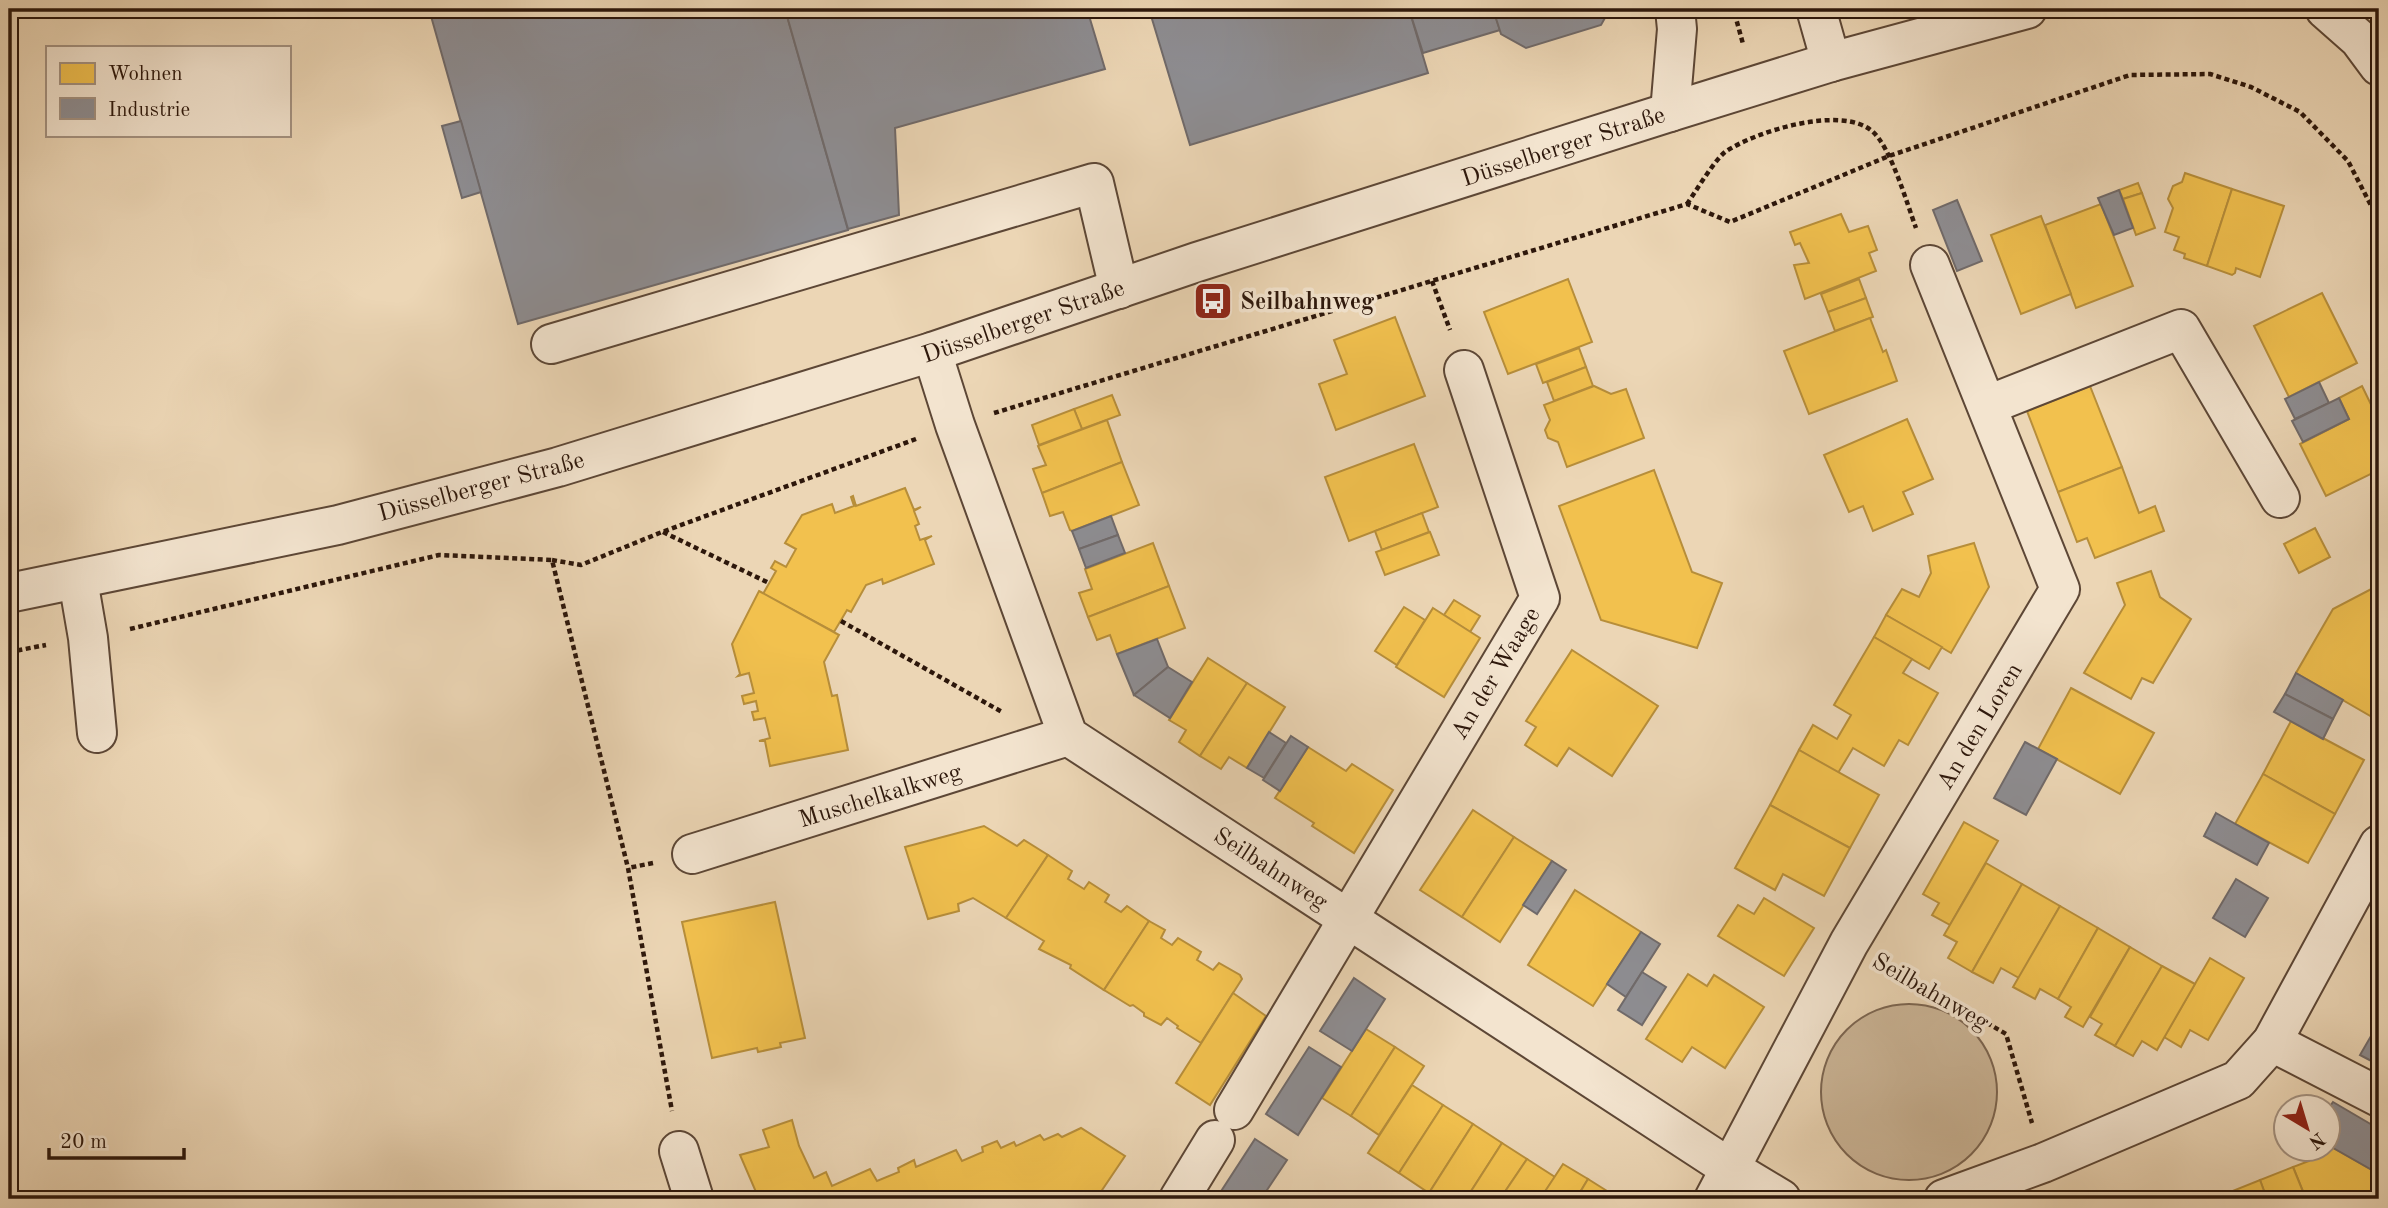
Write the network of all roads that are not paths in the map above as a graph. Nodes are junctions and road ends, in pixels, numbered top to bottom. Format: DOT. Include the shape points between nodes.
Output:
graph roads {
  1 [pos="1675,9"];
  2 [pos="1816,9"];
  3 [pos="2027,9"];
  4 [pos="2325,9"];
  5 [pos="1831,62"];
  6 [pos="2379,66"];
  7 [pos="1670,112"];
  8 [pos="1930,265"];
  9 [pos="1119,289"];
  10 [pos="551,344"];
  11 [pos="932,352"];
  12 [pos="1464,370"];
  13 [pos="1987,405"];
  14 [pos="2280,498"];
  15 [pos="78,580"];
  16 [pos="9,593"];
  17 [pos="97,733"];
  18 [pos="1068,736"];
  19 [pos="2379,845"];
  20 [pos="692,855"];
  21 [pos="1348,919"];
  22 [pos="2272,1042"];
  23 [pos="2379,1097"];
  24 [pos="679,1151"];
  25 [pos="1723,1184"];
  26 [pos="694,1199"];
  27 [pos="1180,1199"];
  28 [pos="1781,1199"];
  29 [pos="1944,1199"];
  1 -- 7 [label="street"];
  2 -- 5 [label="street"];
  3 -- 5 [label="street, Düsselberger Straße"];
  4 -- 6 [label="street" via="2359,39"];
  5 -- 7 [label="street, Düsselberger Straße"];
  7 -- 9 [label="street, Düsselberger Straße"];
  8 -- 13 [label="street, An den Loren"];
  9 -- 10 [label="street" via="1094,183"];
  9 -- 11 [label="street, Düsselberger Straße"];
  11 -- 15 [label="street, Düsselberger Straße" via="558,467 338,525"];
  11 -- 18 [label="street"];
  12 -- 21 [label="street, An der Waage" via="1540,598"];
  13 -- 14 [label="street" via="2180,329"];
  13 -- 25 [label="street, An den Loren" via="2060,589 1849,943"];
  15 -- 16 [label="street, Düsselberger Straße"];
  15 -- 17 [label="street"];
  18 -- 20 [label="street, Muschelkalkweg"];
  18 -- 21 [label="street, Seilbahnweg"];
  19 -- 22 [label="street"];
  21 -- 25 [label="street, Seilbahnweg"];
  21 -- 27 [label="street, An der Waage"];
  22 -- 23 [label="street"];
  22 -- 29 [label="street" via="2238,1080 2043,1163"];
  24 -- 26 [label="street"];
  25 -- 28 [label="street, Seilbahnweg"];
}
